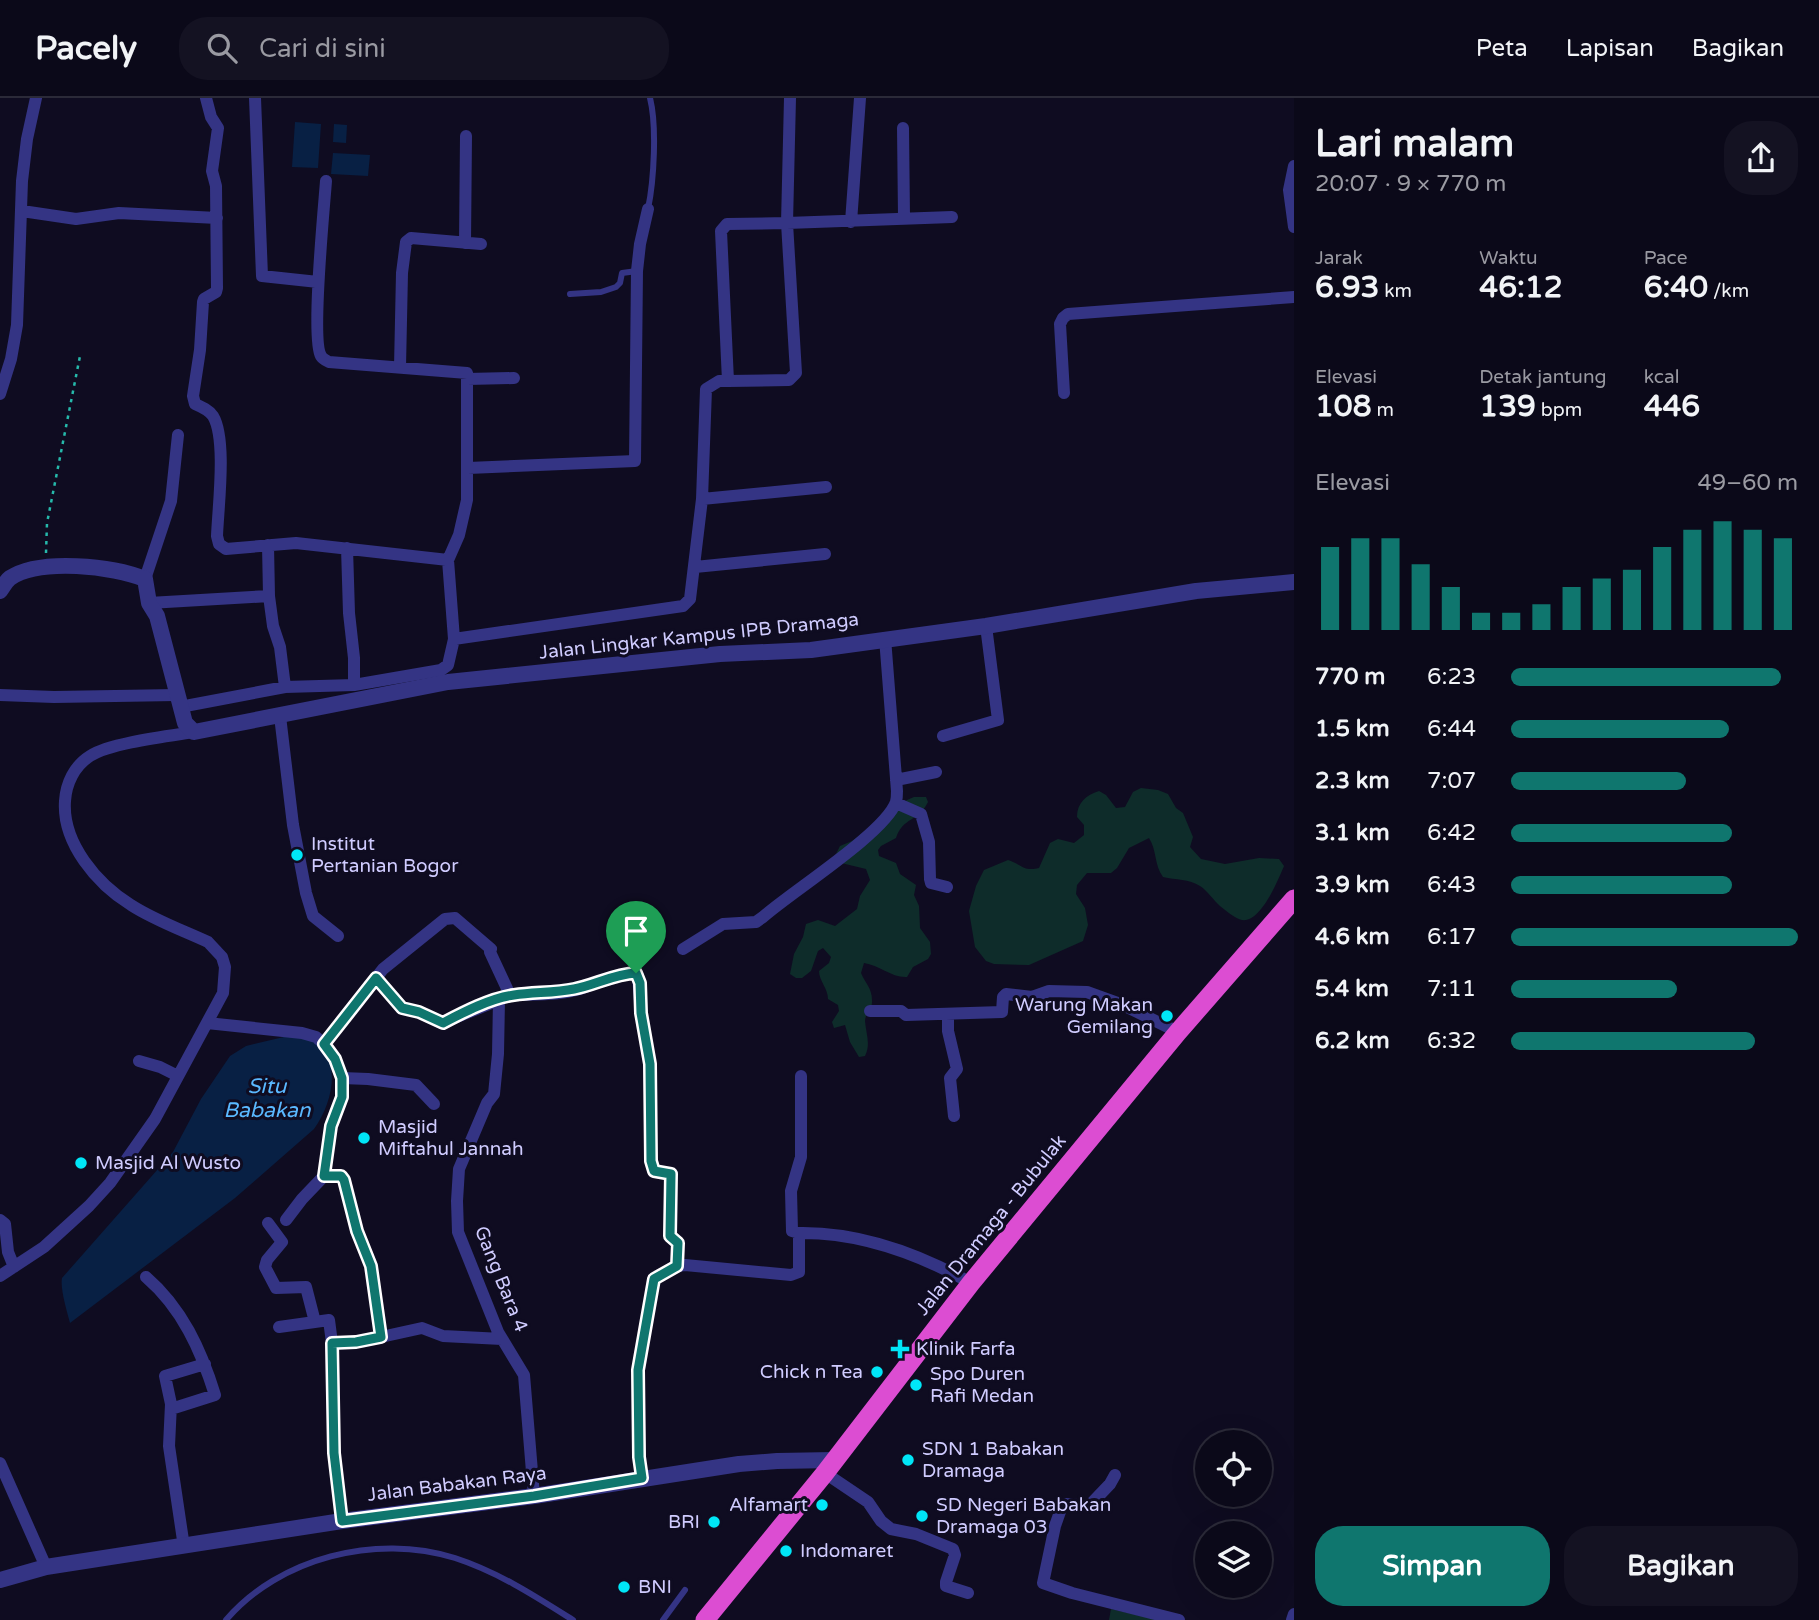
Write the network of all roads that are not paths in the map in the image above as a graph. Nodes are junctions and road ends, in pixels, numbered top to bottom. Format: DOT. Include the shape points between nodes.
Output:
graph roads {
  1 [pos="36,98"];
  2 [pos="206,98"];
  3 [pos="255,98"];
  4 [pos="650,98"];
  5 [pos="790,98"];
  6 [pos="860,98"];
  7 [pos="903,128"];
  8 [pos="466,136"];
  9 [pos="1294,166"];
  10 [pos="326,181"];
  11 [pos="648,209"];
  12 [pos="22,211"];
  13 [pos="953,216"];
  14 [pos="904,217"];
  15 [pos="217,218"];
  16 [pos="851,222"];
  17 [pos="787,223"];
  18 [pos="1294,227"];
  19 [pos="465,243"];
  20 [pos="481,244"];
  21 [pos="637,271"];
  22 [pos="318,282"];
  23 [pos="570,294"];
  24 [pos="1294,297"];
  25 [pos="400,367"];
  26 [pos="514,378"];
  27 [pos="467,379"];
  28 [pos="728,381"];
  29 [pos="1064,393"];
  30 [pos="0,394"];
  31 [pos="178,435"];
  32 [pos="468,468"];
  33 [pos="826,487"];
  34 [pos="702,499"];
  35 [pos="268,545"];
  36 [pos="347,548"];
  37 [pos="825,554"];
  38 [pos="448,560"];
  39 [pos="695,568"];
  40 [pos="145,579"];
  41 [pos="1294,582"];
  42 [pos="0,591"];
  43 [pos="270,596"];
  44 [pos="149,603"];
  45 [pos="986,625"];
  46 [pos="885,638"];
  47 [pos="454,639"];
  48 [pos="354,685"];
  49 [pos="285,687"];
  50 [pos="0,695"];
  51 [pos="178,701"];
  52 [pos="280,716"];
  53 [pos="194,732"];
  54 [pos="943,736"];
  55 [pos="936,772"];
  56 [pos="896,780"];
  57 [pos="895,803"];
  58 [pos="947,887"];
  59 [pos="1294,899"];
  60 [pos="338,936"];
  61 [pos="683,948"];
  62 [pos="376,978"];
  63 [pos="504,997"];
  64 [pos="870,1011"];
  65 [pos="948,1014"];
  66 [pos="208,1023"];
  67 [pos="1178,1032"];
  68 [pos="324,1044"];
  69 [pos="139,1060"];
  70 [pos="178,1076"];
  71 [pos="801,1076"];
  72 [pos="342,1078"];
  73 [pos="434,1104"];
  74 [pos="954,1116"];
  75 [pos="324,1176"];
  76 [pos="0,1220"];
  77 [pos="286,1220"];
  78 [pos="268,1223"];
  79 [pos="799,1233"];
  80 [pos="677,1266"];
  81 [pos="14,1267"];
  82 [pos="0,1276"];
  83 [pos="146,1277"];
  84 [pos="971,1283"];
  85 [pos="315,1322"];
  86 [pos="279,1327"];
  87 [pos="381,1337"];
  88 [pos="502,1339"];
  89 [pos="332,1343"];
  90 [pos="205,1364"];
  91 [pos="171,1409"];
  92 [pos="0,1463"];
  93 [pos="829,1467"];
  94 [pos="1115,1475"];
  95 [pos="642,1478"];
  96 [pos="534,1496"];
  97 [pos="342,1521"];
  98 [pos="184,1547"];
  99 [pos="46,1567"];
  100 [pos="0,1580"];
  101 [pos="685,1590"];
  102 [pos="968,1592"];
  103 [pos="1294,1614"];
  104 [pos="226,1620"];
  105 [pos="573,1620"];
  106 [pos="663,1620"];
  107 [pos="705,1620"];
  108 [pos="1180,1620"];
  109 [pos="1292,1620"];
  1 -- 12 [label="street" via="27,139"];
  2 -- 15 [label="street" via="218,128 212,171"];
  3 -- 22 [label="street" via="262,276"];
  4 -- 11 [label="lane" via="653,181"];
  5 -- 17 [label="street"];
  6 -- 16 [label="street"];
  7 -- 14 [label="street"];
  8 -- 19 [label="street"];
  9 -- 18 [label="street" via="1289,190"];
  10 -- 22 [label="street"];
  11 -- 21 [label="street"];
  12 -- 15 [label="street" via="76,219 118,213"];
  12 -- 30 [label="street" via="17,325"];
  13 -- 14 [label="street"];
  14 -- 16 [label="street"];
  15 -- 35 [label="street" via="217,288 203,302 193,396 195,404 211,413 220,441 219,544 226,549"];
  16 -- 17 [label="street"];
  17 -- 28 [label="street" via="727,224 721,231"];
  17 -- 28 [label="street" via="796,373 789,380"];
  19 -- 20 [label="street"];
  19 -- 25 [label="street" via="411,238 406,242"];
  21 -- 23 [label="lane" via="622,273 620,283 609,291"];
  21 -- 32 [label="street" via="635,461"];
  22 -- 25 [label="street" via="321,357 329,362"];
  24 -- 29 [label="street" via="1068,314 1060,324"];
  25 -- 27 [label="street" via="467,373"];
  26 -- 27 [label="street"];
  27 -- 32 [label="street"];
  28 -- 34 [label="street" via="706,389"];
  31 -- 40 [label="street" via="171,501"];
  32 -- 38 [label="street" via="467,500"];
  33 -- 34 [label="street"];
  34 -- 39 [label="street"];
  35 -- 36 [label="street"];
  35 -- 43 [label="street"];
  36 -- 38 [label="street"];
  36 -- 48 [label="street"];
  37 -- 39 [label="street"];
  38 -- 47 [label="street"];
  39 -- 47 [label="street" via="690,599 683,606"];
  40 -- 42 [label="street" via="97,568 45,567 9,579"];
  40 -- 44 [label="street"];
  41 -- 45 [label="street, Jalan Lingkar Kampus IPB Dramaga" via="1196,591"];
  43 -- 44 [label="street"];
  43 -- 49 [label="street"];
  44 -- 51 [label="street" via="157,616"];
  45 -- 46 [label="street, Jalan Lingkar Kampus IPB Dramaga"];
  45 -- 54 [label="street" via="998,720"];
  46 -- 52 [label="street, Jalan Lingkar Kampus IPB Dramaga" via="811,650 720,654 447,682"];
  46 -- 56 [label="street"];
  47 -- 48 [label="street" via="448,665 441,670"];
  48 -- 49 [label="street"];
  49 -- 51 [label="street"];
  50 -- 51 [label="street"];
  51 -- 53 [label="street" via="185,723"];
  52 -- 53 [label="street, Jalan Lingkar Kampus IPB Dramaga"];
  52 -- 60 [label="street" via="306,893 313,916"];
  53 -- 66 [label="street" via="90,756 66,786 65,807 76,849 117,895 150,916 208,942 222,957 223,993"];
  55 -- 56 [label="street"];
  56 -- 57 [label="street"];
  57 -- 58 [label="street" via="921,814 929,842 931,883"];
  57 -- 61 [label="street" via="865,837 756,922 723,924"];
  59 -- 67 [label="highway, Jalan Dramaga - Bubulak"];
  62 -- 63 [label="street" via="402,1008 442,1023"];
  62 -- 63 [label="street, Gang Bara 4" via="450,917 491,948"];
  62 -- 68 [label="street, Gang Bara 4"];
  63 -- 80 [label="street" via="574,989 636,973 650,1064 651,1161 654,1171 671,1174 670,1236 678,1241"];
  63 -- 88 [label="street, Gang Bara 4" via="494,1094 460,1164 457,1201 458,1232"];
  64 -- 65 [label="street"];
  65 -- 67 [label="street" via="1002,1012 1006,994 1032,997 1049,991 1087,992"];
  65 -- 74 [label="street" via="957,1069 950,1078"];
  66 -- 68 [label="street" via="302,1033"];
  66 -- 70 [label="street"];
  67 -- 84 [label="highway, Jalan Dramaga - Bubulak"];
  68 -- 72 [label="street"];
  69 -- 70 [label="street"];
  70 -- 81 [label="street" via="155,1119 110,1183 65,1229"];
  71 -- 79 [label="street" via="801,1157 791,1199 792,1231"];
  72 -- 73 [label="street" via="416,1085"];
  72 -- 75 [label="street"];
  75 -- 77 [label="street"];
  75 -- 87 [label="street" via="344,1180 371,1266"];
  76 -- 81 [label="street" via="5,1224"];
  78 -- 85 [label="street" via="282,1242 265,1267 276,1288 308,1289"];
  79 -- 80 [label="street" via="796,1275"];
  79 -- 84 [label="street" via="855,1237 943,1267"];
  80 -- 95 [label="street" via="654,1279 639,1359"];
  81 -- 82 [label="street"];
  83 -- 90 [label="street" via="173,1303"];
  84 -- 93 [label="highway, Jalan Dramaga - Bubulak"];
  85 -- 86 [label="street"];
  85 -- 89 [label="street" via="329,1320"];
  87 -- 88 [label="street" via="422,1328 443,1336"];
  87 -- 89 [label="street"];
  88 -- 96 [label="street, Gang Bara 4" via="521,1367 526,1384"];
  89 -- 97 [label="street" via="334,1453"];
  90 -- 91 [label="street" via="164,1376"];
  90 -- 91 [label="street" via="215,1395"];
  91 -- 98 [label="street" via="169,1446"];
  92 -- 99 [label="street"];
  93 -- 95 [label="street, Jalan Babakan Raya" via="777,1461"];
  93 -- 102 [label="street" via="891,1529 953,1549 946,1586"];
  93 -- 107 [label="highway, Jalan Dramaga - Bubulak"];
  94 -- 108 [label="street" via="1089,1506 1062,1506 1043,1583"];
  95 -- 96 [label="street, Jalan Babakan Raya"];
  96 -- 97 [label="street, Jalan Babakan Raya"];
  97 -- 98 [label="street, Jalan Babakan Raya"];
  98 -- 99 [label="street, Jalan Babakan Raya"];
  99 -- 100 [label="street, Jalan Babakan Raya"];
  101 -- 106 [label="lane"];
  103 -- 109 [label="street"];
  104 -- 105 [label="lane" via="282,1574 339,1555 401,1549 430,1552 484,1569"];
}
